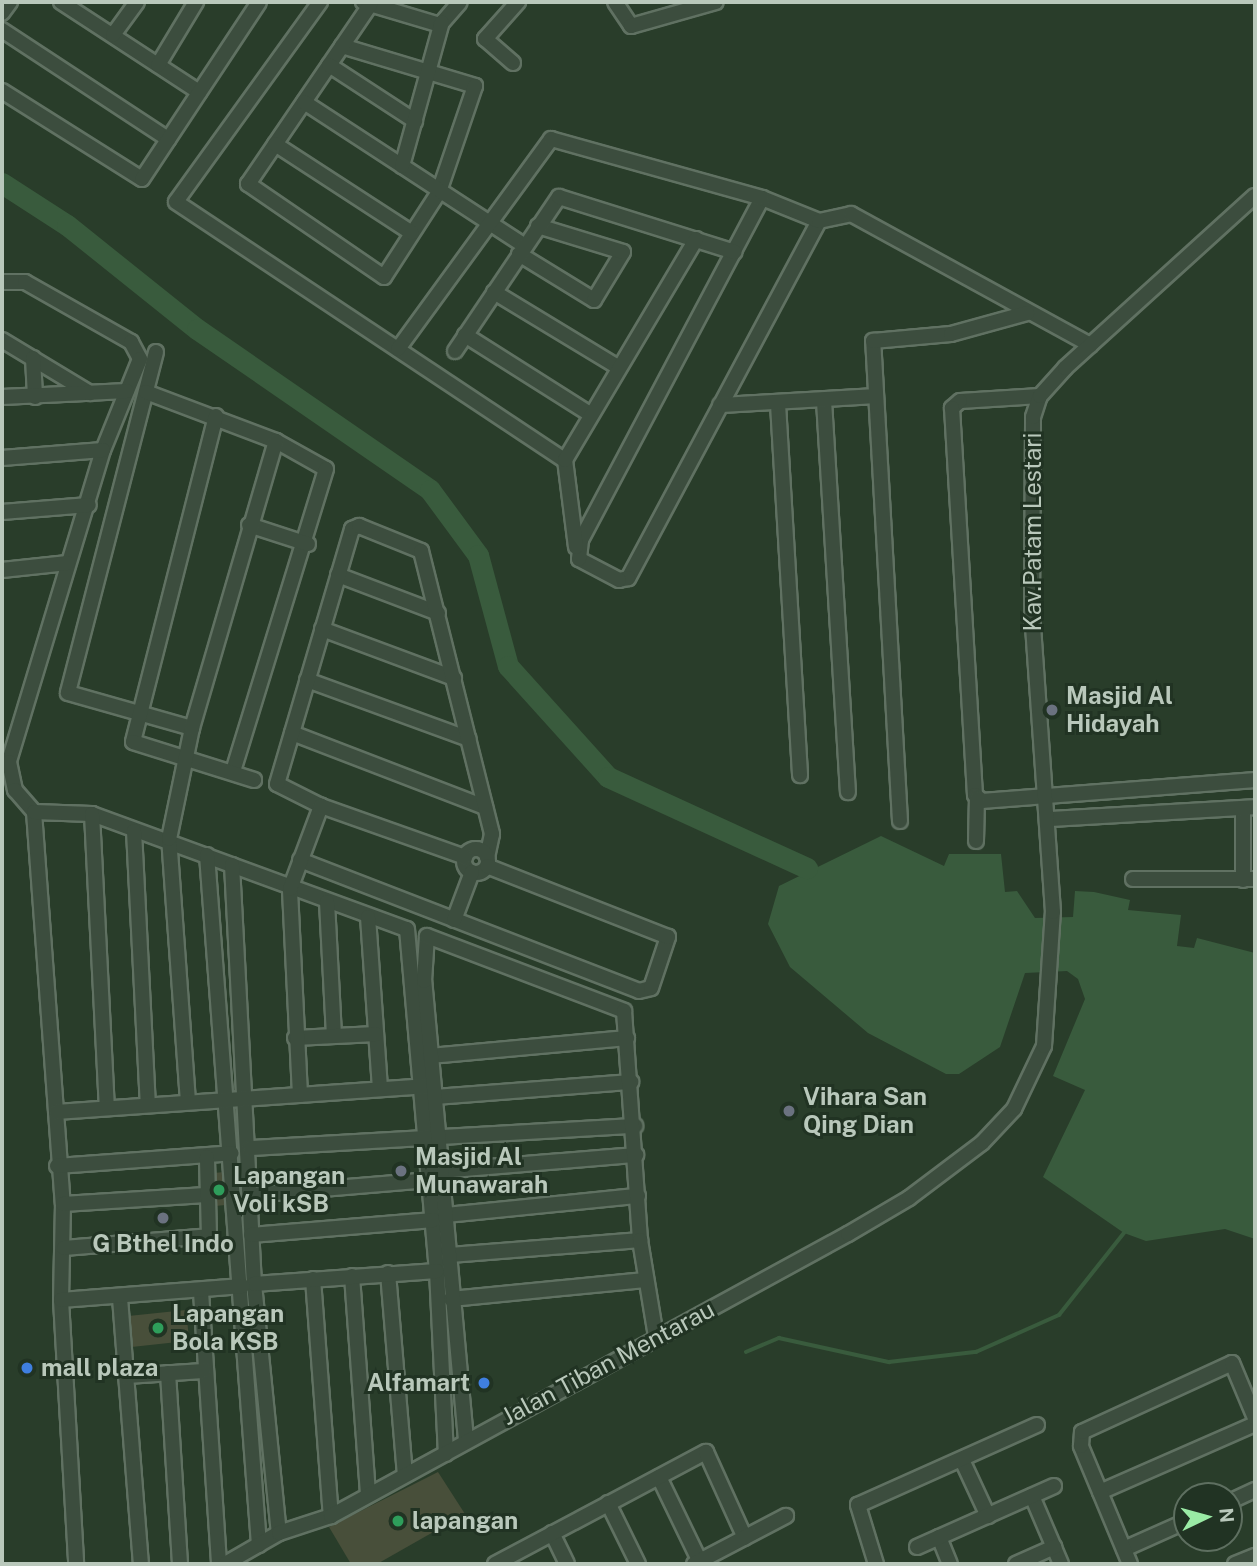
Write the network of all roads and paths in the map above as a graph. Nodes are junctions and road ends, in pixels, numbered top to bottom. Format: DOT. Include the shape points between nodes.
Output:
graph roads {
  1 [pos="10,2"];
  2 [pos="137,2"];
  3 [pos="196,2"];
  4 [pos="259,2"];
  5 [pos="320,2"];
  6 [pos="460,2"];
  7 [pos="519,2"];
  8 [pos="615,2"];
  9 [pos="716,2"];
  10 [pos="67,3"];
  11 [pos="366,3"];
  12 [pos="2,13"];
  13 [pos="442,22"];
  14 [pos="2,30"];
  15 [pos="113,35"];
  16 [pos="342,46"];
  17 [pos="513,62"];
  18 [pos="158,65"];
  19 [pos="329,65"];
  20 [pos="429,70"];
  21 [pos="2,91"];
  22 [pos="200,92"];
  23 [pos="304,102"];
  24 [pos="415,121"];
  25 [pos="168,139"];
  26 [pos="275,144"];
  27 [pos="402,166"];
  28 [pos="439,192"];
  29 [pos="1255,195"];
  30 [pos="762,198"];
  31 [pos="487,220"];
  32 [pos="819,221"];
  33 [pos="538,226"];
  34 [pos="412,233"];
  35 [pos="696,239"];
  36 [pos="522,250"];
  37 [pos="735,252"];
  38 [pos="2,282"];
  39 [pos="494,292"];
  40 [pos="1027,313"];
  41 [pos="465,335"];
  42 [pos="2,340"];
  43 [pos="1090,345"];
  44 [pos="398,349"];
  45 [pos="455,351"];
  46 [pos="156,352"];
  47 [pos="33,358"];
  48 [pos="618,367"];
  49 [pos="127,391"];
  50 [pos="146,392"];
  51 [pos="90,394"];
  52 [pos="874,396"];
  53 [pos="1040,396"];
  54 [pos="2,397"];
  55 [pos="35,397"];
  56 [pos="824,401"];
  57 [pos="778,404"];
  58 [pos="720,405"];
  59 [pos="590,414"];
  60 [pos="216,416"];
  61 [pos="276,441"];
  62 [pos="103,450"];
  63 [pos="2,458"];
  64 [pos="565,460"];
  65 [pos="89,505"];
  66 [pos="2,512"];
  67 [pos="249,525"];
  68 [pos="308,544"];
  69 [pos="577,548"];
  70 [pos="68,563"];
  71 [pos="2,570"];
  72 [pos="338,575"];
  73 [pos="438,613"];
  74 [pos="322,629"];
  75 [pos="454,678"];
  76 [pos="307,680"];
  77 [pos="144,716"];
  78 [pos="192,728"];
  79 [pos="292,733"];
  80 [pos="469,739"];
  81 [pos="186,755"];
  82 [pos="233,772"];
  83 [pos="800,775"];
  84 [pos="254,780"];
  85 [pos="1255,780"];
  86 [pos="848,792"];
  87 [pos="1046,795"];
  88 [pos="977,799"];
  89 [pos="321,806"];
  90 [pos="485,807"];
  91 [pos="1249,808"];
  92 [pos="34,812"];
  93 [pos="92,814"];
  94 [pos="1049,819"];
  95 [pos="900,821"];
  96 [pos="134,831"];
  97 [pos="169,839"];
  98 [pos="976,841"];
  99 [pos="207,855"];
  100 [pos="465,857"];
  101 [pos="300,860"];
  102 [pos="487,861"];
  103 [pos="232,865"];
  104 [pos="472,872"];
  105 [pos="1133,879"];
  106 [pos="1249,879"];
  107 [pos="290,889"];
  108 [pos="327,902"];
  109 [pos="368,917"];
  110 [pos="454,920"];
  111 [pos="1049,983"];
  112 [pos="376,1034"];
  113 [pos="334,1035"];
  114 [pos="295,1038"];
  115 [pos="627,1038"];
  116 [pos="430,1056"];
  117 [pos="631,1082"];
  118 [pos="380,1089"];
  119 [pos="429,1090"];
  120 [pos="300,1095"];
  121 [pos="248,1098"];
  122 [pos="229,1100"];
  123 [pos="188,1102"];
  124 [pos="148,1104"];
  125 [pos="107,1106"];
  126 [pos="56,1112"];
  127 [pos="635,1126"];
  128 [pos="438,1138"];
  129 [pos="422,1140"];
  130 [pos="250,1148"];
  131 [pos="232,1153"];
  132 [pos="636,1155"];
  133 [pos="207,1157"];
  134 [pos="57,1166"];
  135 [pos="434,1176"];
  136 [pos="206,1195"];
  137 [pos="251,1195"];
  138 [pos="638,1196"];
  139 [pos="63,1204"];
  140 [pos="440,1217"];
  141 [pos="251,1235"];
  142 [pos="640,1240"];
  143 [pos="64,1248"];
  144 [pos="450,1255"];
  145 [pos="437,1271"];
  146 [pos="388,1273"];
  147 [pos="352,1276"];
  148 [pos="313,1279"];
  149 [pos="645,1280"];
  150 [pos="248,1285"];
  151 [pos="201,1292"];
  152 [pos="120,1298"];
  153 [pos="451,1299"];
  154 [pos="61,1300"];
  155 [pos="656,1337"];
  156 [pos="204,1371"];
  157 [pos="168,1373"];
  158 [pos="127,1376"];
  159 [pos="1255,1418"];
  160 [pos="1255,1424"];
  161 [pos="1037,1425"];
  162 [pos="466,1440"];
  163 [pos="446,1454"];
  164 [pos="960,1461"];
  165 [pos="405,1474"];
  166 [pos="659,1477"];
  167 [pos="1054,1486"];
  168 [pos="368,1492"];
  169 [pos="1100,1492"];
  170 [pos="1032,1496"];
  171 [pos="608,1503"];
  172 [pos="331,1516"];
  173 [pos="786,1516"];
  174 [pos="986,1517"];
  175 [pos="1173,1527"];
  176 [pos="279,1533"];
  177 [pos="552,1533"];
  178 [pos="939,1537"];
  179 [pos="745,1538"];
  180 [pos="259,1545"];
  181 [pos="917,1547"];
  182 [pos="1054,1547"];
  183 [pos="1124,1549"];
  184 [pos="1255,1556"];
  185 [pos="697,1563"];
  186 [pos="76,1564"];
  187 [pos="141,1564"];
  188 [pos="180,1564"];
  189 [pos="219,1564"];
  190 [pos="225,1564"];
  191 [pos="496,1564"];
  192 [pos="567,1564"];
  193 [pos="638,1564"];
  194 [pos="876,1564"];
  195 [pos="950,1564"];
  196 [pos="1016,1564"];
  197 [pos="1061,1564"];
  198 [pos="1130,1564"];
  199 [pos="1235,1564"];
  1 -- 12 [label="street"];
  2 -- 15 [label="street"];
  3 -- 18 [label="street"];
  4 -- 22 [label="street"];
  5 -- 44 [label="street" via="177,202"];
  6 -- 13 [label="street"];
  7 -- 17 [label="street" via="485,39"];
  8 -- 9 [label="street" via="631,26"];
  10 -- 15 [label="street"];
  11 -- 13 [label="street"];
  11 -- 16 [label="street"];
  13 -- 20 [label="street"];
  14 -- 25 [label="street"];
  15 -- 18 [label="street"];
  16 -- 19 [label="street"];
  16 -- 20 [label="street"];
  18 -- 22 [label="street"];
  19 -- 23 [label="street"];
  19 -- 24 [label="street"];
  20 -- 24 [label="street"];
  20 -- 28 [label="street" via="475,86"];
  21 -- 25 [label="street" via="142,179"];
  22 -- 25 [label="street"];
  23 -- 26 [label="street"];
  23 -- 27 [label="street"];
  24 -- 27 [label="street"];
  26 -- 34 [label="street"];
  26 -- 34 [label="street" via="248,184 384,276"];
  27 -- 28 [label="street"];
  28 -- 31 [label="street"];
  28 -- 34 [label="street"];
  29 -- 43 [label="street, Kav.Patam Lestari"];
  30 -- 31 [label="street" via="551,139"];
  30 -- 32 [label="street"];
  30 -- 37 [label="street"];
  31 -- 36 [label="street"];
  31 -- 44 [label="street"];
  32 -- 40 [label="street" via="851,214"];
  32 -- 58 [label="street"];
  33 -- 35 [label="street" via="559,197"];
  33 -- 36 [label="street"];
  33 -- 36 [label="street" via="623,252 593,300"];
  35 -- 37 [label="street"];
  35 -- 48 [label="street"];
  36 -- 39 [label="street"];
  37 -- 69 [label="street"];
  38 -- 49 [label="street" via="25,282 136,346 139,365"];
  39 -- 41 [label="street"];
  39 -- 48 [label="street"];
  40 -- 43 [label="street"];
  40 -- 52 [label="street" via="951,334 873,341"];
  41 -- 45 [label="street"];
  41 -- 59 [label="street"];
  42 -- 47 [label="street"];
  43 -- 53 [label="street, Kav.Patam Lestari"];
  44 -- 64 [label="street"];
  46 -- 50 [label="street"];
  47 -- 51 [label="street"];
  47 -- 55 [label="street"];
  48 -- 59 [label="street"];
  49 -- 51 [label="street"];
  49 -- 62 [label="street"];
  50 -- 60 [label="street"];
  50 -- 77 [label="street" via="68,693"];
  51 -- 55 [label="street"];
  52 -- 56 [label="street"];
  52 -- 95 [label="street"];
  53 -- 87 [label="street, Kav.Patam Lestari" via="1030,446 1030,511"];
  53 -- 88 [label="street" via="960,401 952,408"];
  54 -- 55 [label="street"];
  56 -- 57 [label="street"];
  56 -- 86 [label="street"];
  57 -- 58 [label="street"];
  57 -- 83 [label="street"];
  58 -- 69 [label="street" via="628,578 619,580 579,559"];
  59 -- 64 [label="street"];
  60 -- 61 [label="street"];
  60 -- 77 [label="street"];
  61 -- 67 [label="street"];
  61 -- 68 [label="street" via="326,469"];
  62 -- 63 [label="street"];
  62 -- 65 [label="street"];
  64 -- 69 [label="street"];
  65 -- 66 [label="street"];
  65 -- 70 [label="street"];
  67 -- 68 [label="street"];
  67 -- 78 [label="street"];
  68 -- 82 [label="street"];
  70 -- 71 [label="street"];
  70 -- 92 [label="street" via="9,762 15,790"];
  72 -- 73 [label="street"];
  72 -- 73 [label="street" via="355,526 414,545"];
  72 -- 74 [label="street"];
  73 -- 75 [label="street"];
  74 -- 75 [label="street"];
  74 -- 76 [label="street"];
  75 -- 80 [label="street"];
  76 -- 79 [label="street"];
  76 -- 80 [label="street"];
  77 -- 78 [label="street"];
  77 -- 81 [label="street" via="134,746"];
  78 -- 81 [label="street"];
  79 -- 89 [label="street" via="277,786"];
  79 -- 90 [label="street"];
  80 -- 90 [label="street"];
  81 -- 82 [label="street"];
  81 -- 97 [label="street"];
  82 -- 84 [label="street"];
  85 -- 87 [label="street"];
  87 -- 88 [label="street"];
  87 -- 94 [label="street, Kav.Patam Lestari"];
  88 -- 98 [label="street"];
  89 -- 100 [label="street"];
  89 -- 101 [label="street"];
  90 -- 102 [label="street" via="493,838"];
  91 -- 94 [label="street"];
  91 -- 106 [label="street"];
  92 -- 93 [label="street"];
  92 -- 126 [label="street"];
  93 -- 96 [label="street"];
  93 -- 125 [label="street"];
  94 -- 111 [label="street, Kav.Patam Lestari" via="1053,912"];
  96 -- 97 [label="street"];
  96 -- 124 [label="street"];
  97 -- 99 [label="street"];
  97 -- 123 [label="street"];
  99 -- 103 [label="street"];
  99 -- 122 [label="street"];
  100 -- 102 [label="street" via="476,848"];
  100 -- 104 [label="street"];
  101 -- 107 [label="street"];
  101 -- 110 [label="street"];
  102 -- 104 [label="street"];
  102 -- 110 [label="street" via="668,937 651,988 639,991"];
  103 -- 107 [label="street"];
  103 -- 121 [label="street"];
  104 -- 110 [label="street"];
  105 -- 106 [label="street"];
  107 -- 108 [label="street"];
  107 -- 114 [label="street"];
  108 -- 109 [label="street"];
  108 -- 113 [label="street"];
  109 -- 112 [label="street"];
  109 -- 119 [label="street" via="407,929"];
  111 -- 155 [label="street, Jalan Tiban Mentarau" via="1037,1065 1014,1109 982,1143 889,1210"];
  112 -- 113 [label="street"];
  112 -- 118 [label="street"];
  113 -- 114 [label="street"];
  114 -- 120 [label="street"];
  115 -- 116 [label="street"];
  115 -- 116 [label="street" via="619,1005 427,936"];
  115 -- 117 [label="street"];
  116 -- 119 [label="street"];
  117 -- 119 [label="street"];
  117 -- 127 [label="street"];
  118 -- 119 [label="street"];
  118 -- 120 [label="street"];
  119 -- 128 [label="street"];
  119 -- 129 [label="street"];
  120 -- 121 [label="street"];
  121 -- 122 [label="street"];
  121 -- 130 [label="street"];
  122 -- 123 [label="street"];
  122 -- 131 [label="street"];
  123 -- 124 [label="street"];
  124 -- 125 [label="street"];
  125 -- 126 [label="street"];
  126 -- 134 [label="street"];
  127 -- 128 [label="street"];
  127 -- 132 [label="street"];
  128 -- 129 [label="street"];
  128 -- 135 [label="street"];
  129 -- 130 [label="street"];
  129 -- 135 [label="street"];
  130 -- 137 [label="street"];
  131 -- 133 [label="street"];
  131 -- 150 [label="street"];
  132 -- 135 [label="street"];
  132 -- 138 [label="street"];
  133 -- 134 [label="street"];
  133 -- 136 [label="street"];
  134 -- 139 [label="street"];
  135 -- 137 [label="street"];
  135 -- 140 [label="street"];
  136 -- 139 [label="street"];
  136 -- 143 [label="street" via="209,1236"];
  137 -- 141 [label="street"];
  138 -- 140 [label="street"];
  138 -- 142 [label="street"];
  139 -- 143 [label="street"];
  140 -- 141 [label="street"];
  140 -- 144 [label="street"];
  140 -- 145 [label="street"];
  141 -- 150 [label="street"];
  142 -- 144 [label="street"];
  142 -- 149 [label="street"];
  143 -- 154 [label="street"];
  144 -- 153 [label="street"];
  145 -- 146 [label="street"];
  145 -- 163 [label="street"];
  146 -- 147 [label="street"];
  146 -- 165 [label="street"];
  147 -- 148 [label="street"];
  147 -- 168 [label="street"];
  148 -- 150 [label="street"];
  148 -- 172 [label="street"];
  149 -- 153 [label="street"];
  149 -- 155 [label="street"];
  150 -- 151 [label="street"];
  150 -- 176 [label="street"];
  150 -- 180 [label="street"];
  151 -- 152 [label="street"];
  151 -- 156 [label="street"];
  152 -- 154 [label="street"];
  152 -- 158 [label="street"];
  153 -- 162 [label="street"];
  154 -- 186 [label="street"];
  155 -- 162 [label="street, Jalan Tiban Mentarau"];
  156 -- 157 [label="street"];
  156 -- 189 [label="street"];
  157 -- 158 [label="street"];
  157 -- 188 [label="street"];
  158 -- 187 [label="street"];
  159 -- 169 [label="street" via="1232,1363 1096,1423 1080,1439"];
  160 -- 169 [label="street"];
  161 -- 164 [label="street"];
  162 -- 163 [label="street, Jalan Tiban Mentarau"];
  163 -- 165 [label="street, Jalan Tiban Mentarau"];
  164 -- 174 [label="street"];
  164 -- 194 [label="street" via="857,1507"];
  165 -- 168 [label="street, Jalan Tiban Mentarau"];
  166 -- 171 [label="street"];
  166 -- 179 [label="street" via="706,1451"];
  166 -- 185 [label="street"];
  167 -- 170 [label="street"];
  168 -- 172 [label="street, Jalan Tiban Mentarau"];
  169 -- 183 [label="street"];
  170 -- 174 [label="street"];
  170 -- 182 [label="street"];
  171 -- 177 [label="street"];
  171 -- 193 [label="street"];
  172 -- 176 [label="street, Jalan Tiban Mentarau"];
  173 -- 179 [label="street"];
  174 -- 178 [label="street"];
  175 -- 183 [label="street"];
  176 -- 180 [label="street, Jalan Tiban Mentarau"];
  177 -- 191 [label="street"];
  177 -- 192 [label="street"];
  178 -- 181 [label="street"];
  178 -- 195 [label="street"];
  179 -- 185 [label="street"];
  180 -- 190 [label="street, Jalan Tiban Mentarau"];
  182 -- 196 [label="street"];
  182 -- 197 [label="street"];
  183 -- 198 [label="street"];
  184 -- 199 [label="street"];
}
